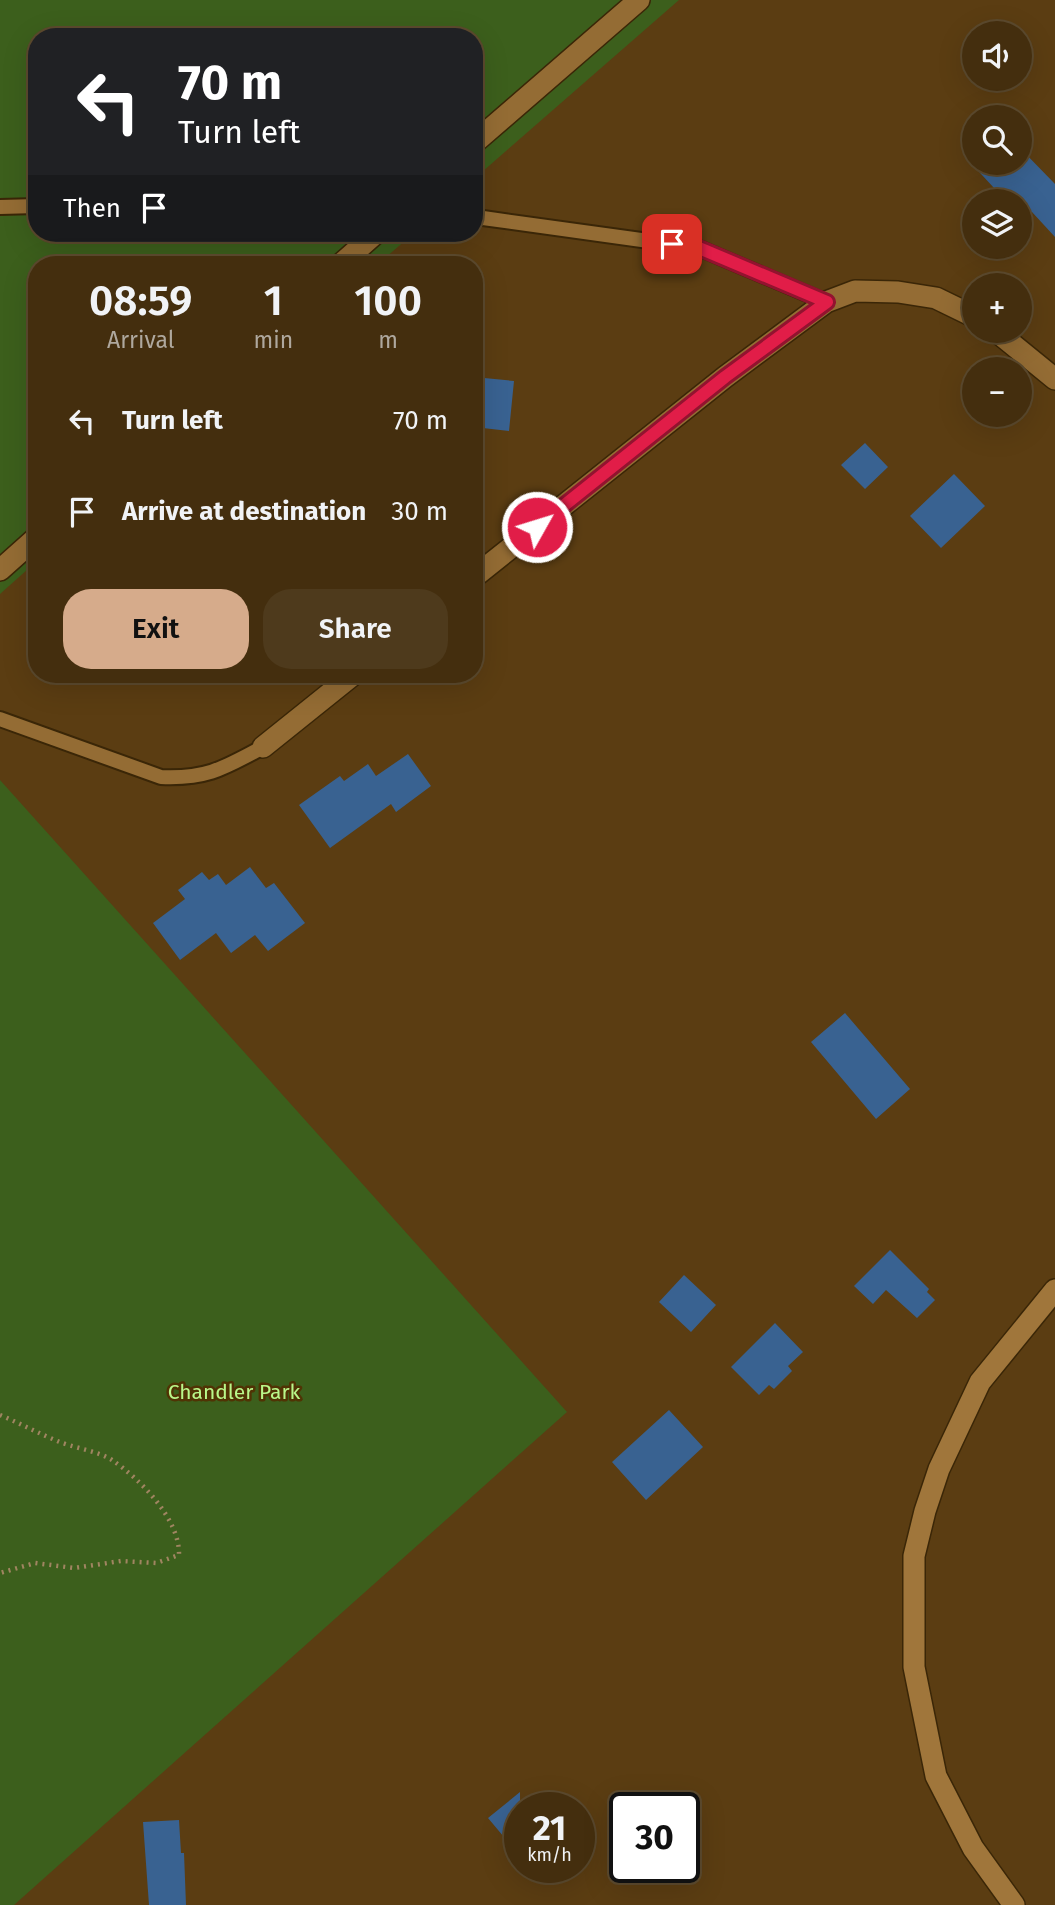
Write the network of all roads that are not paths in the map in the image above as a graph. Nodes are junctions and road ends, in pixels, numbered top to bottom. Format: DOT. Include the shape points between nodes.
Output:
graph roads {
  1 [pos="639,0"];
  2 [pos="483,135"];
  3 [pos="0,206"];
  4 [pos="28,206"];
  5 [pos="483,218"];
  6 [pos="366,242"];
  7 [pos="350,256"];
  8 [pos="827,302"];
  9 [pos="962,311"];
  10 [pos="1011,343"];
  11 [pos="1055,379"];
  12 [pos="28,545"];
  13 [pos="0,570"];
  14 [pos="483,570"];
  15 [pos="343,683"];
  16 [pos="0,719"];
  17 [pos="263,747"];
  18 [pos="1055,1290"];
  19 [pos="1014,1905"];
  1 -- 2 [label="street"];
  3 -- 4 [label="lane"];
  5 -- 8 [label="lane" via="699,248"];
  6 -- 7 [label="street"];
  8 -- 9 [label="street" via="855,291 898,292 936,298"];
  8 -- 14 [label="street"];
  10 -- 11 [label="street"];
  12 -- 13 [label="street"];
  15 -- 17 [label="street"];
  16 -- 17 [label="lane" via="161,777 216,772"];
  18 -- 19 [label="street" via="980,1382 939,1469 914,1556 914,1667 936,1776 973,1848"];
}
